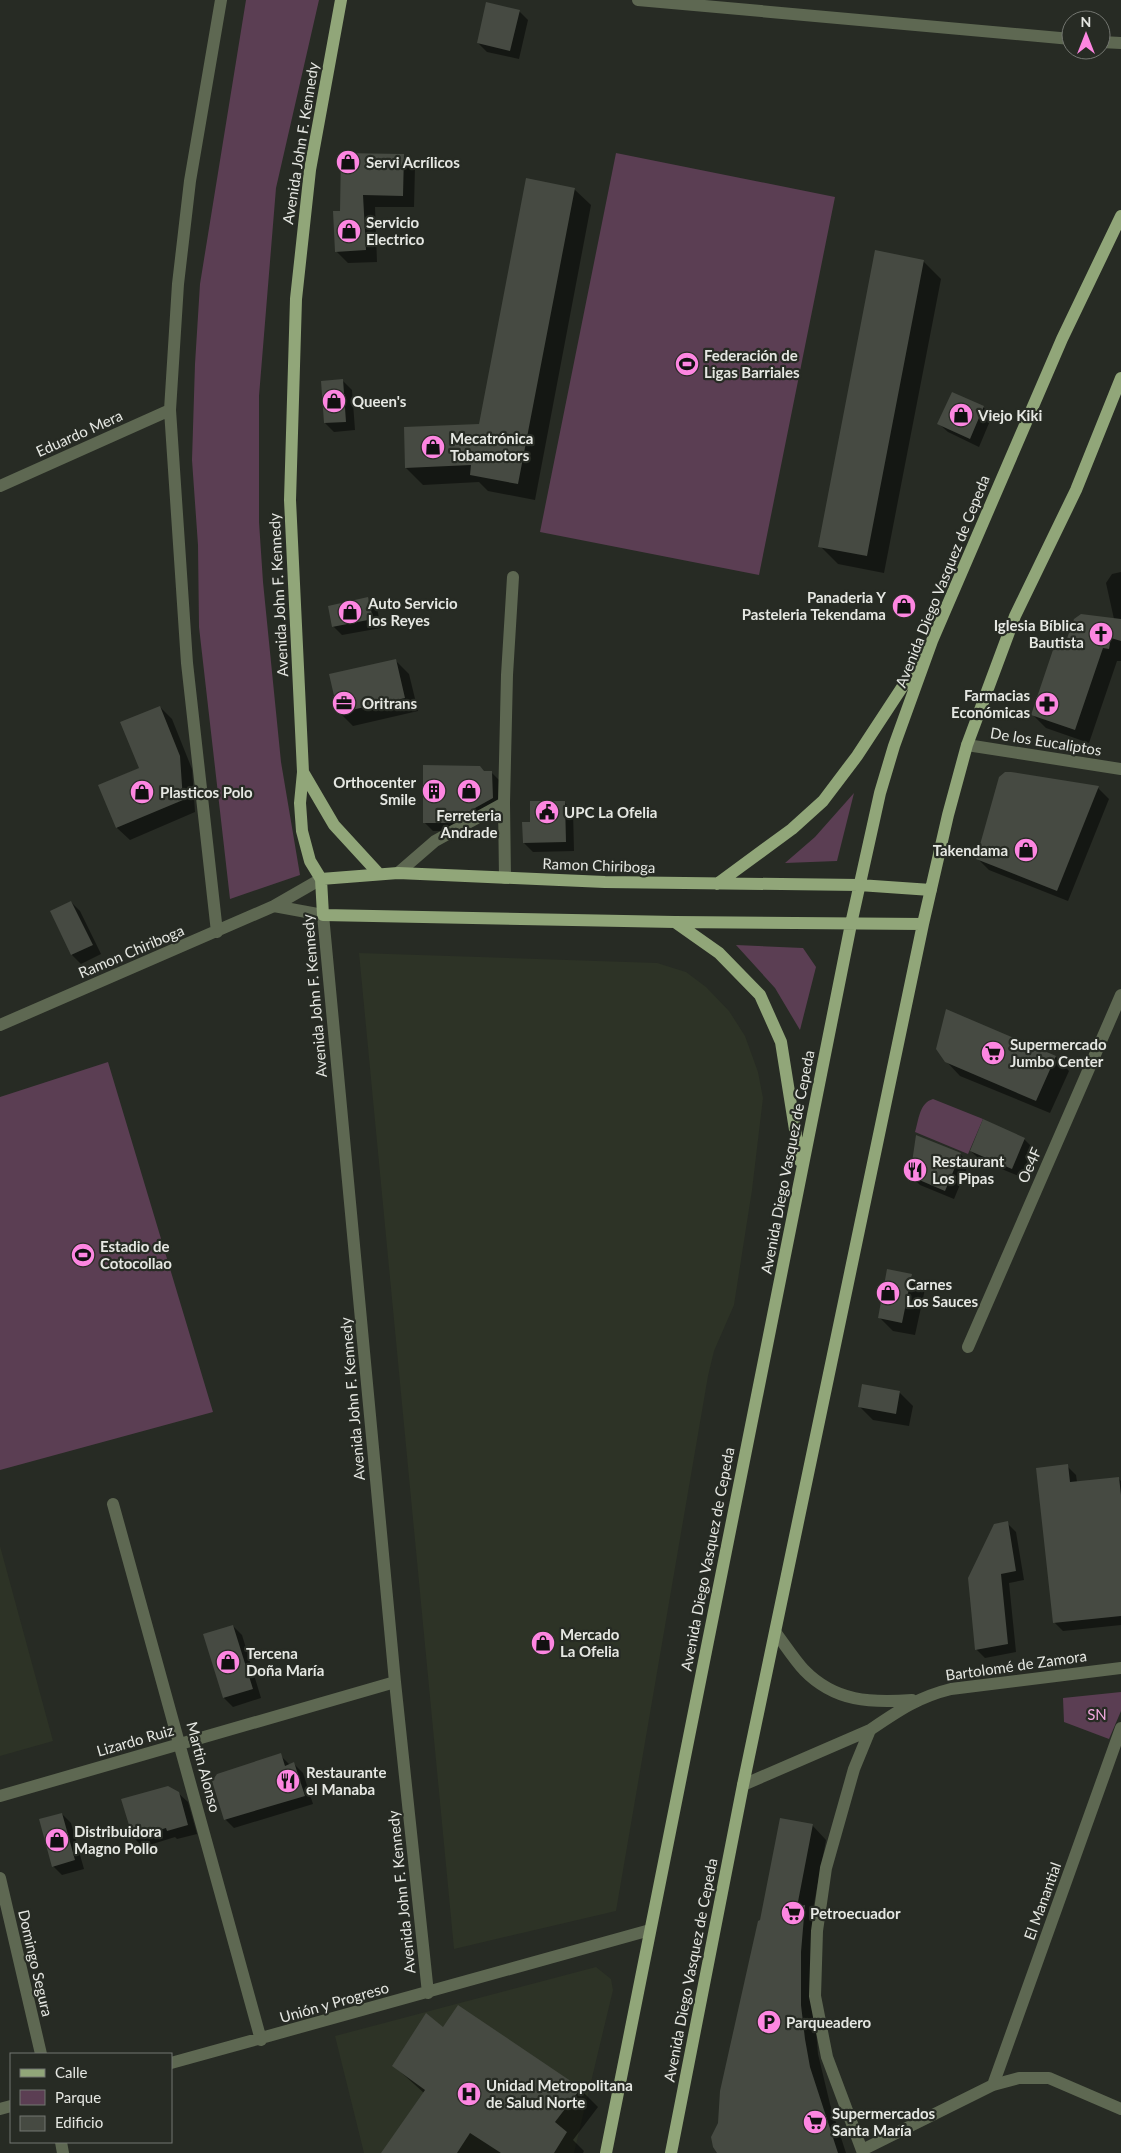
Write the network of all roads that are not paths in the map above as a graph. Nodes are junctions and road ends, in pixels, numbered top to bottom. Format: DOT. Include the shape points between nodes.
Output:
graph roads {
  1 [pos="221,0"];
  2 [pos="342,0"];
  3 [pos="638,0"];
  4 [pos="1061,38"];
  5 [pos="1121,216"];
  6 [pos="1121,378"];
  7 [pos="170,410"];
  8 [pos="0,486"];
  9 [pos="513,577"];
  10 [pos="932,641"];
  11 [pos="967,745"];
  12 [pos="1121,769"];
  13 [pos="303,772"];
  14 [pos="504,803"];
  15 [pos="398,873"];
  16 [pos="378,874"];
  17 [pos="505,878"];
  18 [pos="321,879"];
  19 [pos="716,884"];
  20 [pos="859,885"];
  21 [pos="931,890"];
  22 [pos="274,906"];
  23 [pos="323,915"];
  24 [pos="675,922"];
  25 [pos="851,924"];
  26 [pos="924,924"];
  27 [pos="216,932"];
  28 [pos="1121,995"];
  29 [pos="0,1025"];
  30 [pos="802,1171"];
  31 [pos="968,1347"];
  32 [pos="113,1504"];
  33 [pos="776,1634"];
  34 [pos="1121,1668"];
  35 [pos="394,1682"];
  36 [pos="917,1700"];
  37 [pos="1121,1728"];
  38 [pos="870,1730"];
  39 [pos="181,1744"];
  40 [pos="743,1785"];
  41 [pos="0,1796"];
  42 [pos="0,1878"];
  43 [pos="650,1930"];
  44 [pos="428,1992"];
  45 [pos="261,2040"];
  46 [pos="41,2053"];
  47 [pos="172,2063"];
  48 [pos="993,2085"];
  49 [pos="1121,2109"];
  50 [pos="863,2151"];
  51 [pos="606,2153"];
  52 [pos="671,2153"];
  1 -- 7 [label="street" via="190,181 178,284"];
  2 -- 13 [label="main road, Avenida John F. Kennedy" via="310,170 296,299 290,500"];
  3 -- 4 [label="street"];
  5 -- 10 [label="main road, Avenida Diego Vasquez de Cepeda" via="1062,339"];
  6 -- 11 [label="main road, Avenida Diego Vasquez de Cepeda" via="1076,490 1015,616"];
  7 -- 8 [label="street, Eduardo Mera"];
  7 -- 27 [label="street" via="187,663"];
  9 -- 14 [label="street"];
  10 -- 19 [label="main road" via="823,802 792,830"];
  10 -- 20 [label="main road, Avenida Diego Vasquez de Cepeda" via="894,746"];
  11 -- 12 [label="street, De los Eucaliptos"];
  11 -- 21 [label="main road, Avenida Diego Vasquez de Cepeda"];
  13 -- 16 [label="main road" via="334,825"];
  13 -- 18 [label="main road, Avenida John F. Kennedy" via="302,831 310,861"];
  14 -- 15 [label="street" via="435,841"];
  14 -- 17 [label="street"];
  15 -- 16 [label="main road, Ramon Chiriboga"];
  15 -- 17 [label="main road, Ramon Chiriboga"];
  16 -- 18 [label="main road, Ramon Chiriboga"];
  17 -- 19 [label="main road, Ramon Chiriboga"];
  18 -- 22 [label="street, Ramon Chiriboga"];
  18 -- 23 [label="main road, Avenida John F. Kennedy"];
  19 -- 20 [label="main road, Ramon Chiriboga"];
  20 -- 21 [label="main road, Ramon Chiriboga"];
  20 -- 25 [label="main road, Avenida Diego Vasquez de Cepeda"];
  21 -- 26 [label="main road, Avenida Diego Vasquez de Cepeda"];
  22 -- 23 [label="street"];
  22 -- 27 [label="street, Ramon Chiriboga"];
  23 -- 24 [label="main road"];
  23 -- 35 [label="street, Avenida John F. Kennedy"];
  24 -- 25 [label="main road"];
  24 -- 30 [label="main road" via="719,953 760,995 782,1042"];
  25 -- 26 [label="main road"];
  25 -- 30 [label="main road, Avenida Diego Vasquez de Cepeda"];
  26 -- 33 [label="main road, Avenida Diego Vasquez de Cepeda"];
  27 -- 29 [label="street, Ramon Chiriboga"];
  28 -- 31 [label="street, Oe4F"];
  30 -- 43 [label="main road, Avenida Diego Vasquez de Cepeda"];
  32 -- 39 [label="street, Martin Alonso"];
  33 -- 36 [label="street, Bartolomé de Zamora" via="804,1670 826,1688 871,1702"];
  33 -- 40 [label="main road, Avenida Diego Vasquez de Cepeda"];
  34 -- 36 [label="street, Bartolomé de Zamora" via="951,1689"];
  35 -- 39 [label="street, Lizardo Ruiz"];
  35 -- 44 [label="street, Avenida John F. Kennedy"];
  36 -- 38 [label="street, Bartolomé de Zamora"];
  37 -- 48 [label="street, El Manantial"];
  38 -- 40 [label="street, Bartolomé de Zamora"];
  38 -- 50 [label="street" via="854,1770 826,1868 818,1931 816,1996 827,2057"];
  39 -- 41 [label="street, Lizardo Ruiz"];
  39 -- 45 [label="street, Martin Alonso"];
  40 -- 52 [label="main road, Avenida Diego Vasquez de Cepeda"];
  42 -- 46 [label="street, Domingo Segura"];
  43 -- 44 [label="street, Unión y Progreso"];
  43 -- 51 [label="main road, Avenida Diego Vasquez de Cepeda"];
  44 -- 45 [label="street, Unión y Progreso"];
  45 -- 47 [label="street, Unión y Progreso"];
  48 -- 49 [label="street" via="1019,2078 1049,2078"];
  48 -- 50 [label="street"];
}
